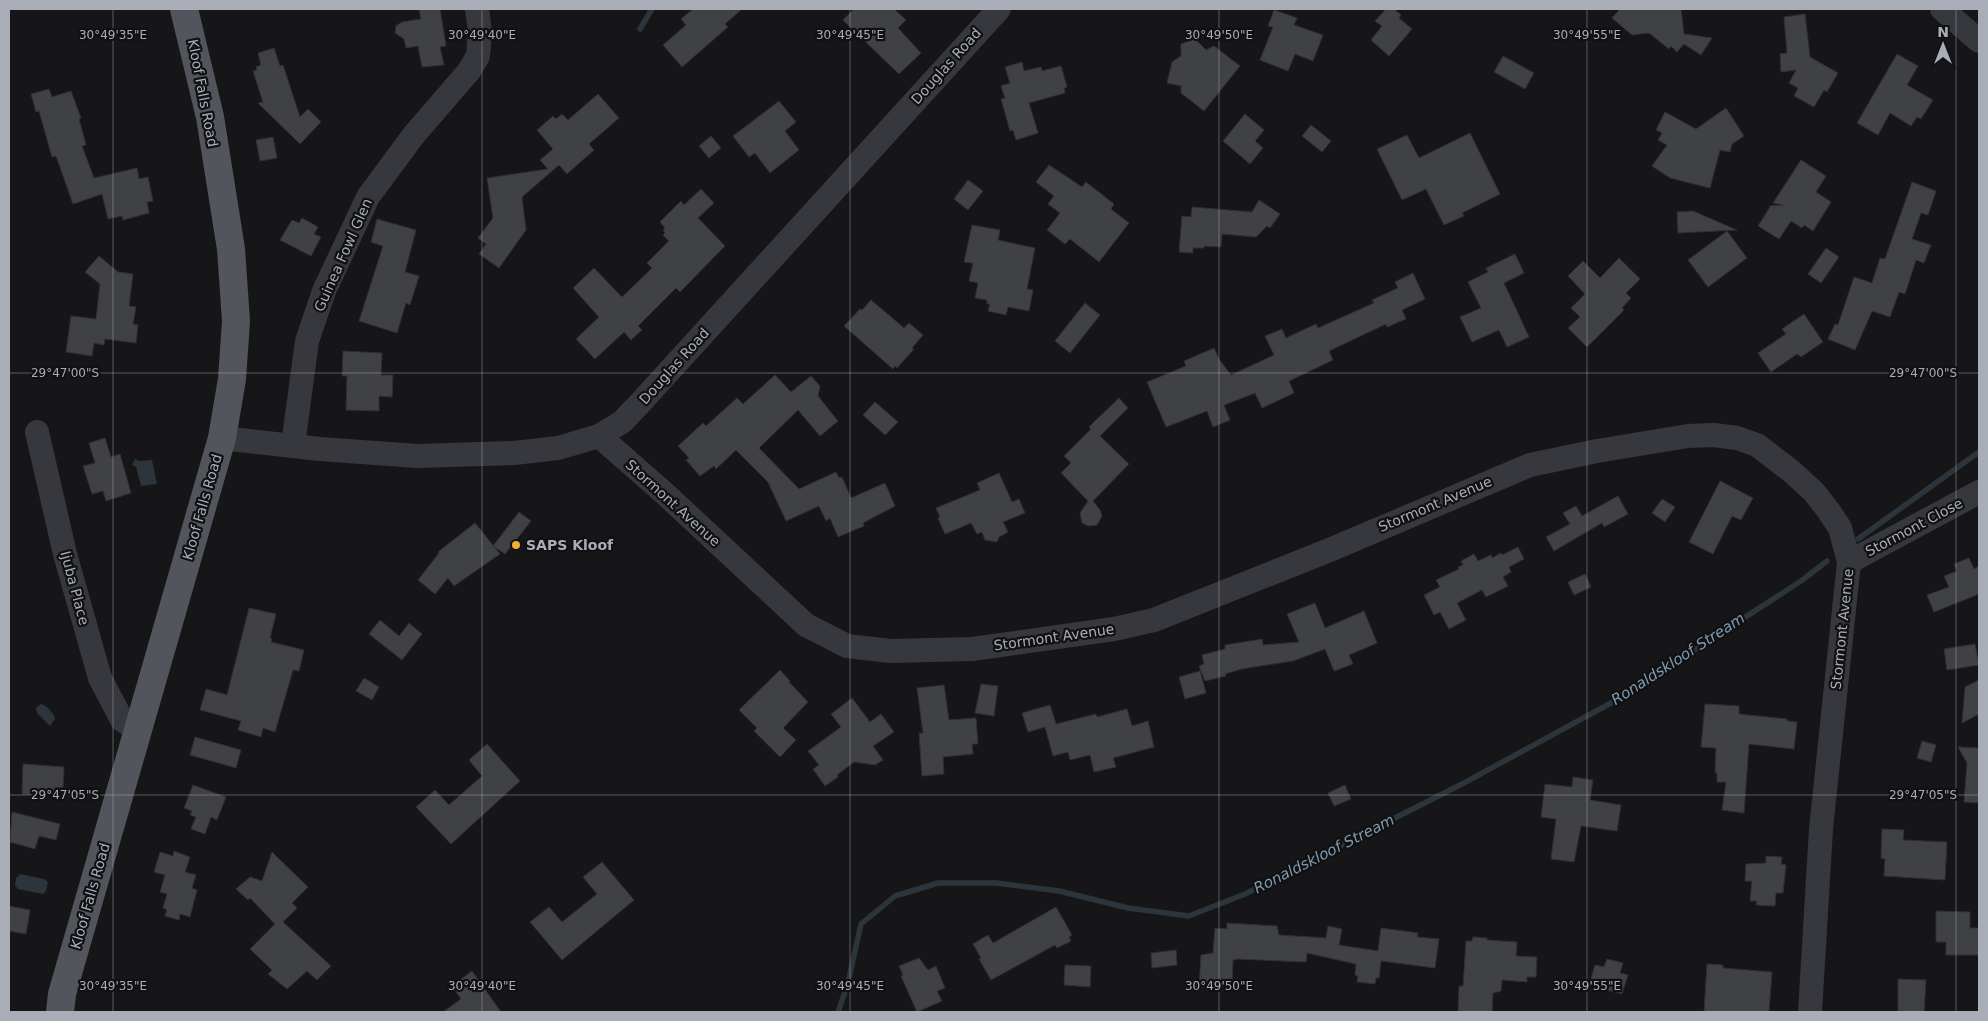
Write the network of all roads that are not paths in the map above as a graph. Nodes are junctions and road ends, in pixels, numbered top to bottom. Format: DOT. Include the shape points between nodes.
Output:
graph roads {
  1 [pos="184,9"];
  2 [pos="477,9"];
  3 [pos="999,9"];
  4 [pos="1942,9"];
  5 [pos="1979,41"];
  6 [pos="37,432"];
  7 [pos="599,436"];
  8 [pos="222,438"];
  9 [pos="294,446"];
  10 [pos="1979,492"];
  11 [pos="1849,562"];
  12 [pos="138,730"];
  13 [pos="58,1006"];
  14 [pos="1810,1012"];
  1 -- 8 [label="main road, Kloof Falls Road" via="210,117 231,249 236,321 232,379"];
  2 -- 9 [label="street, Guinea Fowl Glen" via="480,32 478,56 368,197 324,291 307,341"];
  3 -- 7 [label="street, Douglas Road" via="642,401 622,422"];
  4 -- 5 [label="street"];
  6 -- 12 [label="street, Ijuba Place" via="65,554 100,678 122,720"];
  7 -- 9 [label="street, Douglas Road" via="558,448 514,453 417,456"];
  7 -- 11 [label="street, Stormont Avenue" via="806,625 847,646 891,651 972,649 1114,629 1154,620 1530,465 1688,436 1737,438 1757,446 1785,466 1814,492 1828,510 1840,528"];
  8 -- 9 [label="street, Douglas Road"];
  8 -- 12 [label="main road, Kloof Falls Road"];
  10 -- 11 [label="street, Stormont Close"];
  11 -- 14 [label="street, Stormont Avenue" via="1821,829"];
  12 -- 13 [label="main road, Kloof Falls Road"];
}
